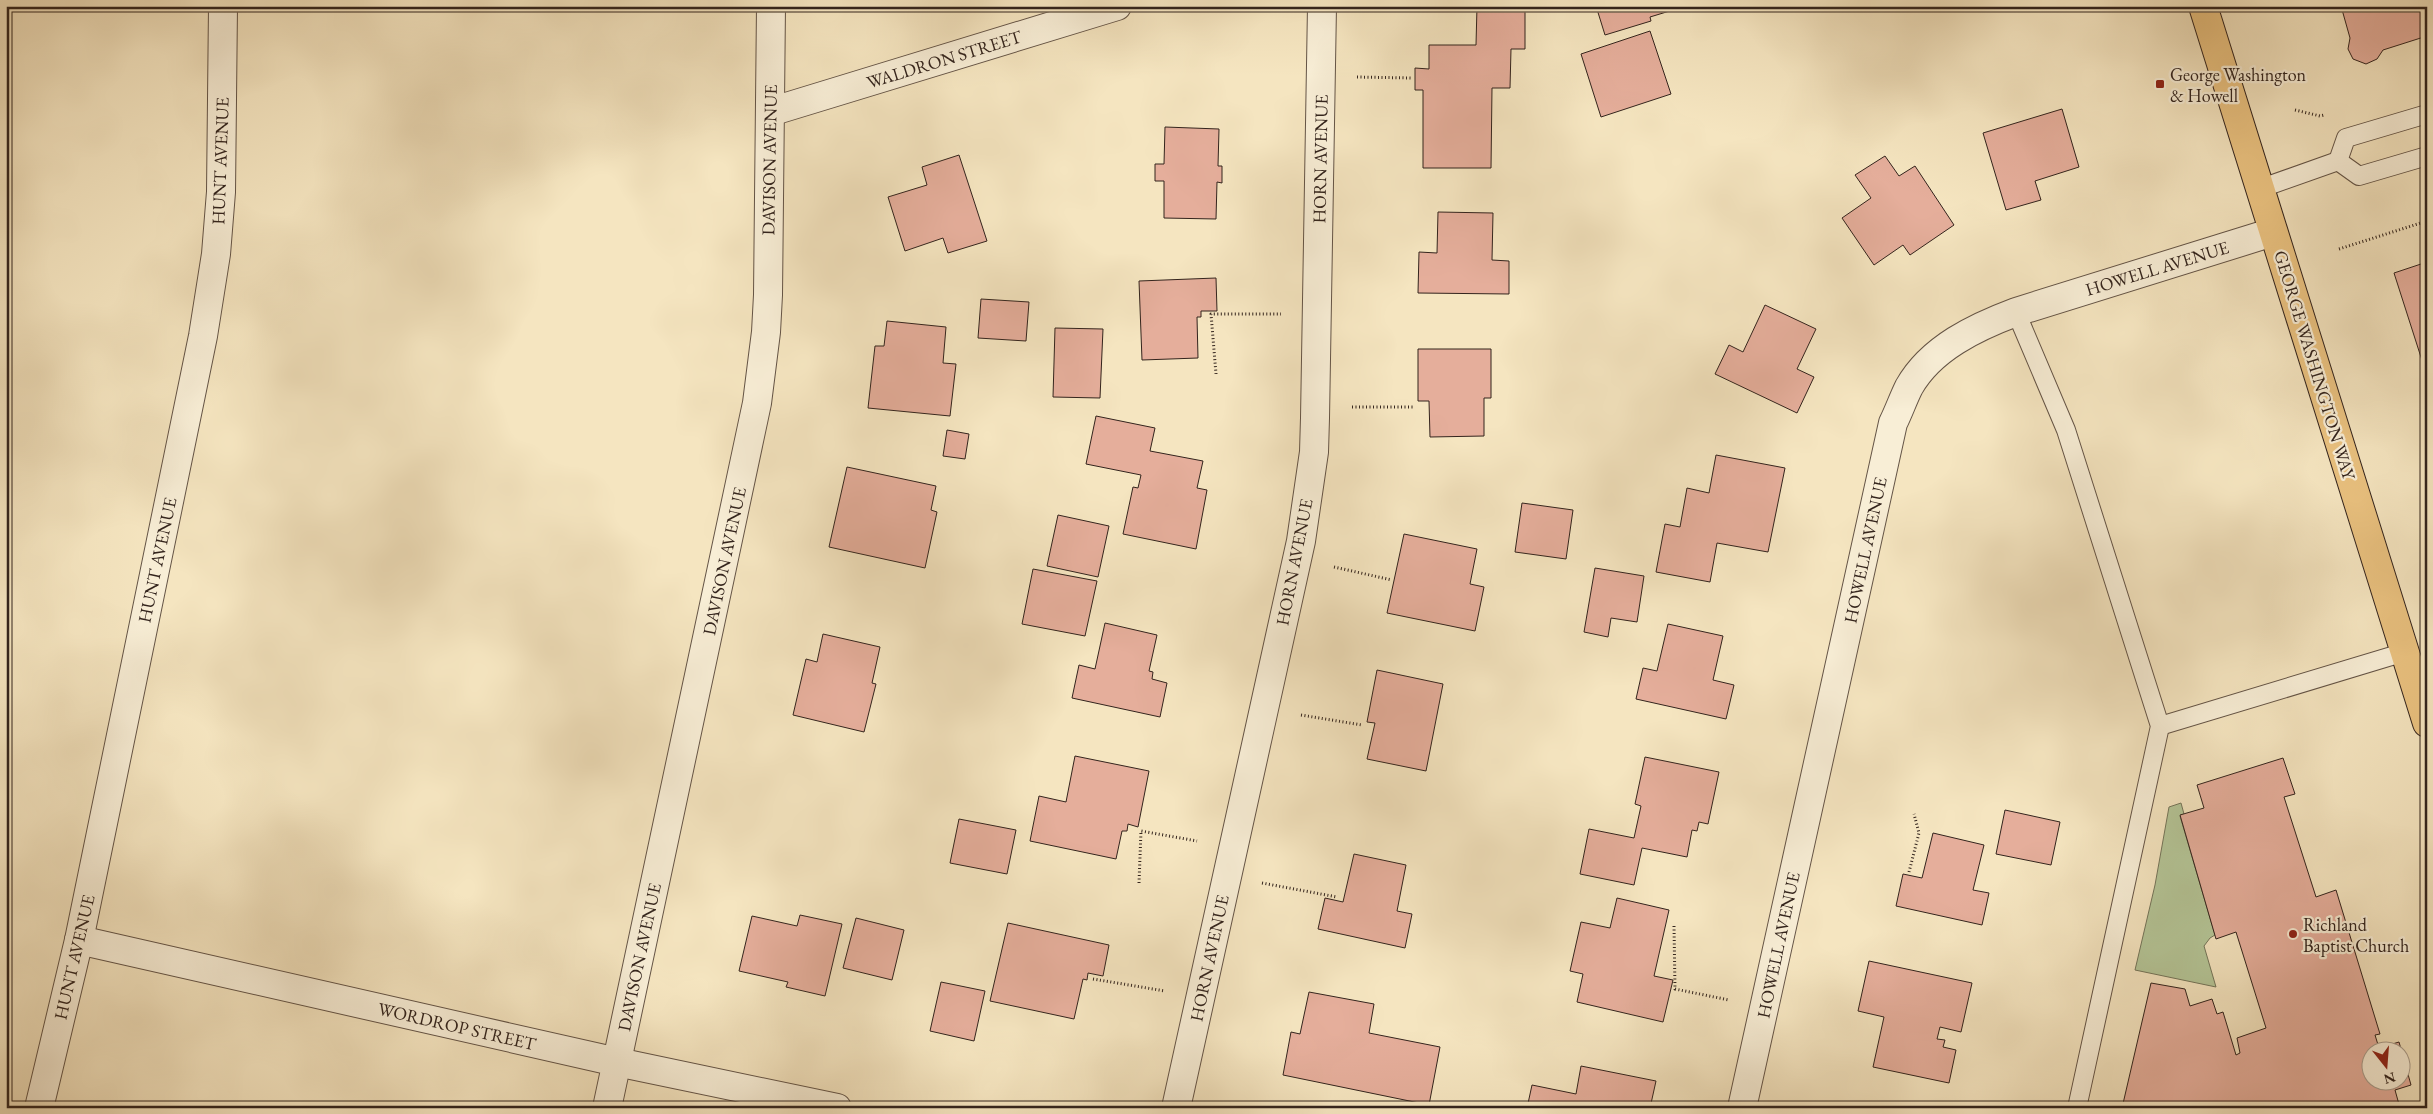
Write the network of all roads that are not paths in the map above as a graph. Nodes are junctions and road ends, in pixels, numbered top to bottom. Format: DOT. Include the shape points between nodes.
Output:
graph roads {
  1 [pos="222,6"];
  2 [pos="771,6"];
  3 [pos="1117,6"];
  4 [pos="1322,6"];
  5 [pos="2203,6"];
  6 [pos="770,112"];
  7 [pos="2427,114"];
  8 [pos="2427,156"];
  9 [pos="2338,161"];
  10 [pos="2259,189"];
  11 [pos="2273,232"];
  12 [pos="2016,312"];
  13 [pos="2405,652"];
  14 [pos="2427,723"];
  15 [pos="2160,726"];
  16 [pos="79,940"];
  17 [pos="617,1062"];
  18 [pos="39,1108"];
  19 [pos="607,1108"];
  20 [pos="836,1108"];
  21 [pos="1176,1108"];
  22 [pos="1742,1108"];
  23 [pos="2077,1108"];
  1 -- 16 [label="street, HUNT AVENUE" via="221,192 204,336"];
  2 -- 6 [label="street, DAVISON AVENUE"];
  3 -- 6 [label="street, WALDRON STREET"];
  4 -- 21 [label="street, HORN AVENUE" via="1314,452 1301,541"];
  5 -- 10 [label="main road, GEORGE WASHINGTON WAY"];
  6 -- 17 [label="street, DAVISON AVENUE" via="766,332 757,402"];
  7 -- 9 [label="lane" via="2346,138"];
  8 -- 9 [label="lane" via="2359,176"];
  9 -- 10 [label="lane"];
  10 -- 11 [label="main road, GEORGE WASHINGTON WAY"];
  11 -- 12 [label="street, HOWELL AVENUE"];
  11 -- 13 [label="main road, GEORGE WASHINGTON WAY"];
  12 -- 15 [label="lane" via="2066,430"];
  12 -- 22 [label="street, HOWELL AVENUE" via="1954,341 1929,362 1910,386 1893,423"];
  13 -- 14 [label="main road, GEORGE WASHINGTON WAY"];
  13 -- 15 [label="lane"];
  15 -- 23 [label="lane"];
  16 -- 17 [label="street, WORDROP STREET"];
  16 -- 18 [label="street, HUNT AVENUE"];
  17 -- 19 [label="street, DAVISON AVENUE"];
  17 -- 20 [label="street, WORDROP STREET"];
}
